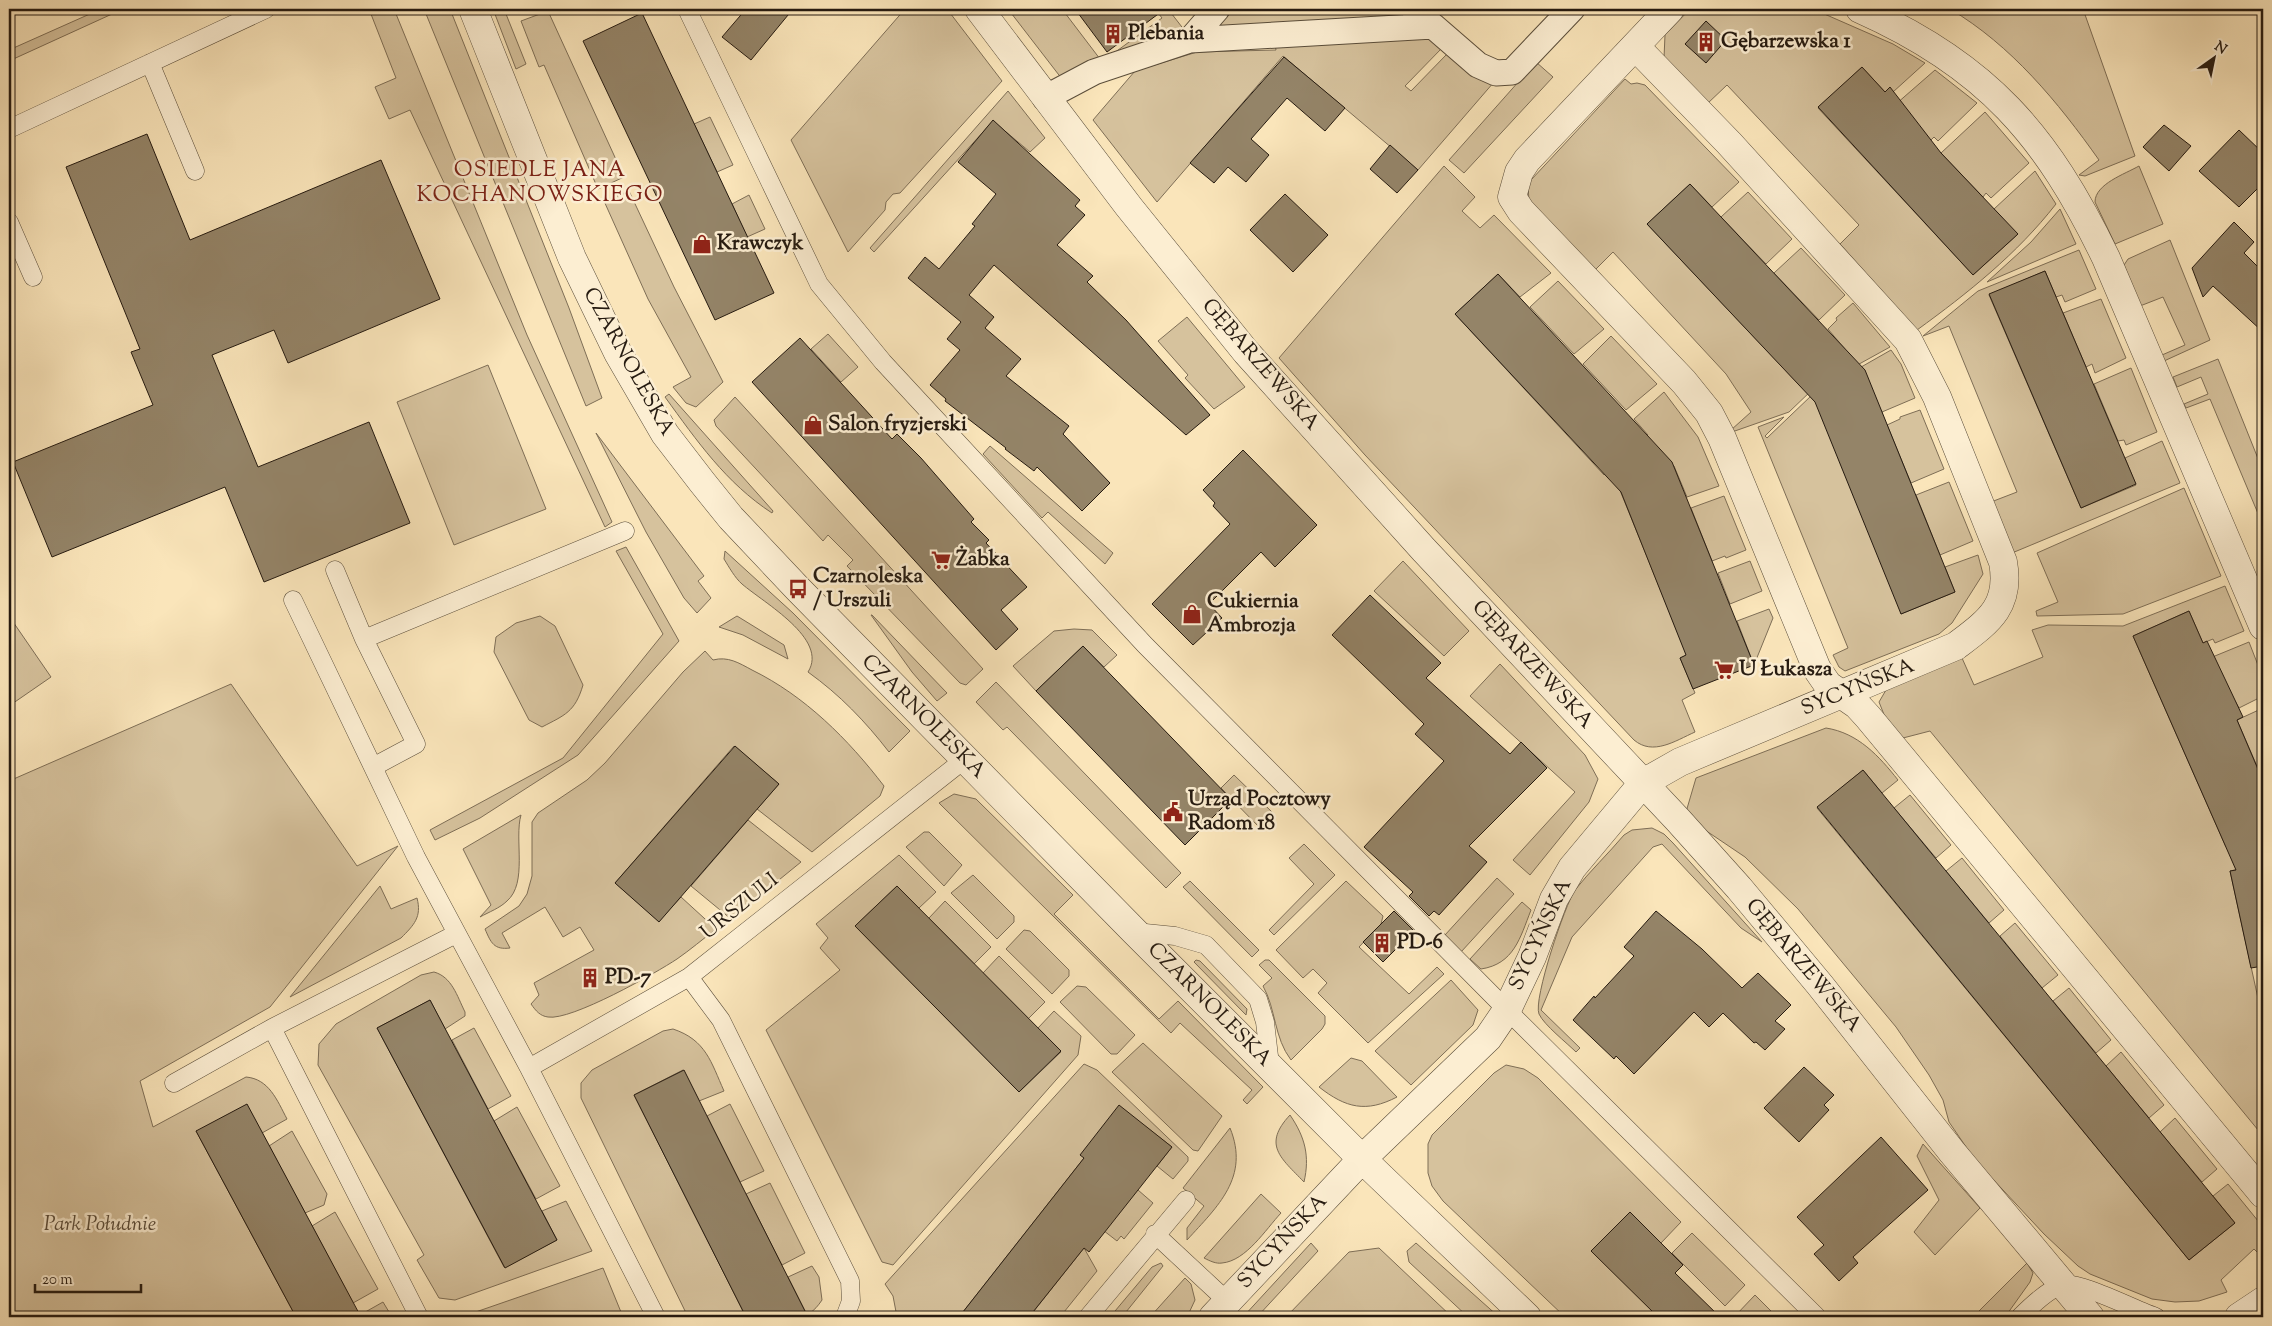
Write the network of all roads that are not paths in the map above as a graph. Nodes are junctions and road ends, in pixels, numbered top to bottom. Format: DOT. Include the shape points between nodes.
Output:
graph roads {
  1 [pos="266,9"];
  2 [pos="473,9"];
  3 [pos="686,9"];
  4 [pos="979,9"];
  5 [pos="1217,9"];
  6 [pos="1414,9"];
  7 [pos="1572,9"];
  8 [pos="1670,9"];
  9 [pos="1860,9"];
  10 [pos="1433,26"];
  11 [pos="1190,40"];
  12 [pos="1635,46"];
  13 [pos="150,63"];
  14 [pos="1046,98"];
  15 [pos="9,129"];
  16 [pos="196,171"];
  17 [pos="9,222"];
  18 [pos="34,277"];
  19 [pos="625,532"];
  20 [pos="336,570"];
  21 [pos="293,600"];
  22 [pos="2263,626"];
  23 [pos="364,639"];
  24 [pos="1841,695"];
  25 [pos="965,759"];
  26 [pos="372,766"];
  27 [pos="1643,783"];
  28 [pos="1135,932"];
  29 [pos="456,934"];
  30 [pos="689,977"];
  31 [pos="1506,1010"];
  32 [pos="272,1028"];
  33 [pos="1270,1065"];
  34 [pos="529,1068"];
  35 [pos="174,1083"];
  36 [pos="1362,1159"];
  37 [pos="2263,1194"];
  38 [pos="1186,1200"];
  39 [pos="1155,1234"];
  40 [pos="2063,1284"];
  41 [pos="2263,1302"];
  42 [pos="1220,1309"];
  43 [pos="419,1317"];
  44 [pos="656,1317"];
  45 [pos="845,1317"];
  46 [pos="1088,1317"];
  47 [pos="1527,1317"];
  48 [pos="1817,1317"];
  49 [pos="2020,1317"];
  50 [pos="2090,1317"];
  51 [pos="2156,1317"];
  52 [pos="2239,1317"];
  1 -- 13 [label="lane"];
  2 -- 25 [label="street, CZARNOLESKA" via="572,258 618,353 666,434 731,518"];
  3 -- 31 [label="lane" via="813,273 831,301 1104,602"];
  4 -- 14 [label="street, GĘBARZEWSKA"];
  5 -- 11 [label="street"];
  6 -- 10 [label="street"];
  7 -- 10 [label="street" via="1512,72 1496,73 1478,65"];
  8 -- 12 [label="street"];
  9 -- 22 [label="street" via="1923,40 1963,67 1993,91 2051,159 2085,214 2106,258"];
  10 -- 11 [label="street"];
  11 -- 14 [label="street" via="1094,72"];
  12 -- 24 [label="street" via="1527,160 1519,172 1512,197 1521,211 1684,382 1709,413 1817,669"];
  12 -- 24 [label="street, SYCYŃSKA" via="1742,157 1908,340 1937,397 2003,562 2004,595 1993,616 1956,646"];
  13 -- 15 [label="lane"];
  13 -- 16 [label="lane"];
  14 -- 27 [label="street, GĘBARZEWSKA" via="1129,208 1246,352 1424,550"];
  17 -- 18 [label="lane"];
  19 -- 23 [label="lane"];
  20 -- 23 [label="lane"];
  21 -- 26 [label="lane"];
  23 -- 26 [label="lane" via="416,744"];
  24 -- 27 [label="street, SYCYŃSKA" via="1680,762"];
  24 -- 37 [label="street" via="1868,717"];
  25 -- 28 [label="street, CZARNOLESKA"];
  25 -- 30 [label="lane, URSZULI"];
  26 -- 29 [label="lane"];
  27 -- 31 [label="street, SYCYŃSKA" via="1572,868 1554,899"];
  27 -- 40 [label="street, GĘBARZEWSKA" via="1739,888"];
  28 -- 33 [label="street, CZARNOLESKA"];
  28 -- 33 [label="lane" via="1190,938 1206,946 1258,999 1265,1022"];
  29 -- 32 [label="lane"];
  29 -- 34 [label="lane"];
  30 -- 34 [label="lane, URSZULI"];
  30 -- 45 [label="lane" via="721,1020 850,1281 851,1300"];
  31 -- 36 [label="street, SYCYŃSKA" via="1488,1038"];
  31 -- 48 [label="lane"];
  32 -- 35 [label="lane"];
  32 -- 43 [label="lane"];
  33 -- 36 [label="street, CZARNOLESKA"];
  34 -- 44 [label="lane"];
  36 -- 42 [label="street, SYCYŃSKA"];
  36 -- 47 [label="street, CZARNOLESKA"];
  38 -- 39 [label="lane"];
  39 -- 42 [label="lane"];
  39 -- 46 [label="lane"];
  40 -- 49 [label="lane" via="2035,1302"];
  40 -- 50 [label="street, GĘBARZEWSKA"];
  40 -- 51 [label="lane" via="2080,1285"];
  41 -- 52 [label="street"];
}
